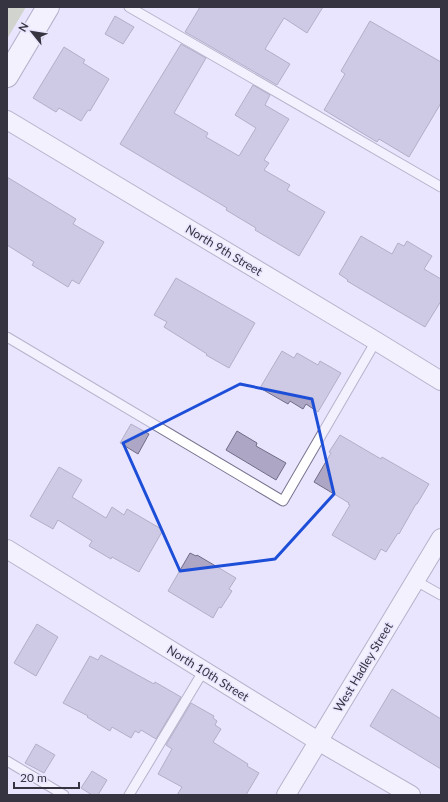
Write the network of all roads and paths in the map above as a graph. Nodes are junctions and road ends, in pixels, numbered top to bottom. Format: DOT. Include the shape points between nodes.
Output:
graph roads {
  1 [pos="48,7"];
  2 [pos="129,7"];
  3 [pos="7,76"];
  4 [pos="7,120"];
  5 [pos="441,187"];
  6 [pos="7,337"];
  7 [pos="376,341"];
  8 [pos="441,381"];
  9 [pos="441,538"];
  10 [pos="7,549"];
  11 [pos="416,580"];
  12 [pos="441,595"];
  13 [pos="204,670"];
  14 [pos="318,741"];
  15 [pos="7,761"];
  16 [pos="64,795"];
  17 [pos="129,795"];
  18 [pos="286,795"];
  19 [pos="410,795"];
  1 -- 3 [label="main road"];
  2 -- 5 [label="lane"];
  4 -- 7 [label="street, North 9th Street"];
  6 -- 7 [label="lane" via="283,501"];
  7 -- 8 [label="street, North 9th Street"];
  9 -- 11 [label="street, West Hadley Street"];
  10 -- 13 [label="street, North 10th Street"];
  11 -- 12 [label="lane"];
  11 -- 14 [label="street, West Hadley Street"];
  13 -- 14 [label="street, North 10th Street"];
  13 -- 17 [label="lane"];
  14 -- 18 [label="street, West Hadley Street"];
  14 -- 19 [label="street, North 10th Street"];
  15 -- 16 [label="lane"];
}
